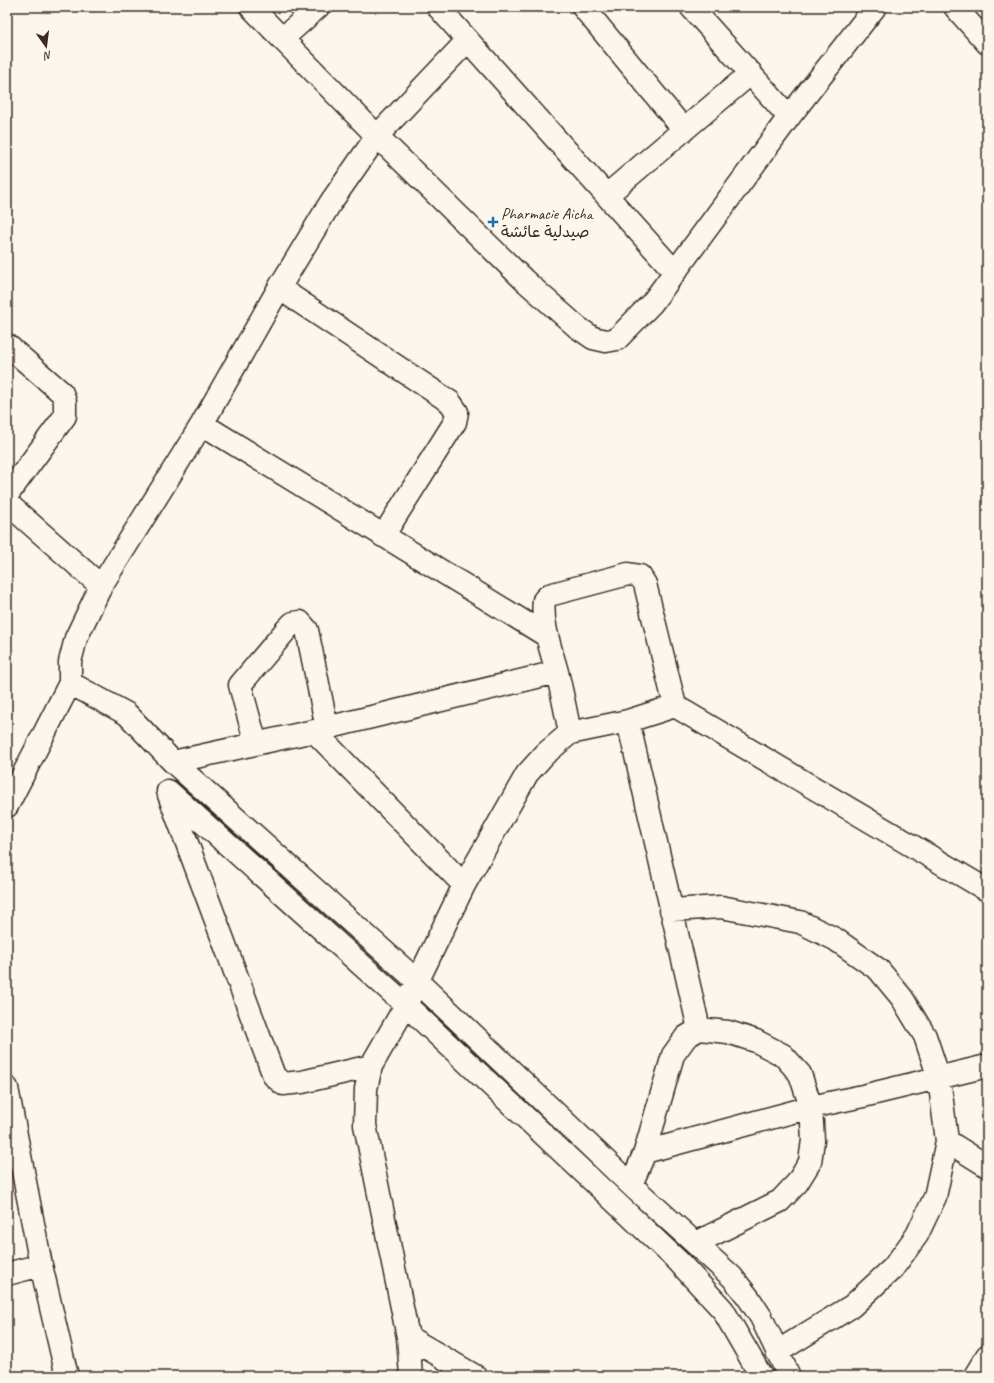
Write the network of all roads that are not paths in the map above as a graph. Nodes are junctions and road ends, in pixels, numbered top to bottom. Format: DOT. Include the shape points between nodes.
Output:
graph roads {
  1 [pos="251,7"];
  2 [pos="318,7"];
  3 [pos="438,7"];
  4 [pos="583,7"];
  5 [pos="691,7"];
  6 [pos="875,7"];
  7 [pos="955,7"];
  8 [pos="282,39"];
  9 [pos="467,41"];
  10 [pos="987,43"];
  11 [pos="750,74"];
  12 [pos="789,117"];
  13 [pos="684,130"];
  14 [pos="377,136"];
  15 [pos="606,195"];
  16 [pos="675,272"];
  17 [pos="279,288"];
  18 [pos="7,344"];
  19 [pos="202,424"];
  20 [pos="7,495"];
  21 [pos="7,503"];
  22 [pos="382,536"];
  23 [pos="101,586"];
  24 [pos="547,636"];
  25 [pos="557,672"];
  26 [pos="70,683"];
  27 [pos="675,706"];
  28 [pos="628,721"];
  29 [pos="321,730"];
  30 [pos="570,733"];
  31 [pos="256,744"];
  32 [pos="173,762"];
  33 [pos="168,792"];
  34 [pos="7,806"];
  35 [pos="464,885"];
  36 [pos="987,890"];
  37 [pos="671,910"];
  38 [pos="418,981"];
  39 [pos="406,1005"];
  40 [pos="699,1029"];
  41 [pos="371,1066"];
  42 [pos="987,1066"];
  43 [pos="939,1078"];
  44 [pos="7,1088"];
  45 [pos="810,1106"];
  46 [pos="947,1141"];
  47 [pos="645,1152"];
  48 [pos="987,1166"];
  49 [pos="631,1184"];
  50 [pos="696,1243"];
  51 [pos="41,1265"];
  52 [pos="7,1274"];
  53 [pos="408,1337"];
  54 [pos="777,1352"];
  55 [pos="987,1356"];
  56 [pos="67,1376"];
  57 [pos="411,1376"];
  58 [pos="475,1376"];
  59 [pos="761,1376"];
  60 [pos="789,1376"];
  61 [pos="975,1376"];
  1 -- 8 [label="street"];
  2 -- 8 [label="street"];
  3 -- 9 [label="street"];
  4 -- 13 [label="street"];
  5 -- 11 [label="street"];
  6 -- 12 [label="street"];
  7 -- 10 [label="street"];
  8 -- 14 [label="street"];
  9 -- 14 [label="street"];
  9 -- 15 [label="street"];
  11 -- 12 [label="street"];
  11 -- 13 [label="street"];
  12 -- 16 [label="street"];
  13 -- 15 [label="street"];
  14 -- 16 [label="street" via="524,280 593,338 606,341 617,339 652,303"];
  14 -- 17 [label="street" via="331,202"];
  15 -- 16 [label="street"];
  17 -- 19 [label="street"];
  17 -- 22 [label="street" via="450,402 457,412 455,422"];
  18 -- 20 [label="street" via="62,393 65,416"];
  19 -- 22 [label="street"];
  19 -- 23 [label="street"];
  21 -- 23 [label="street"];
  22 -- 24 [label="street"];
  23 -- 26 [label="street" via="76,638 70,662"];
  24 -- 25 [label="street"];
  24 -- 27 [label="street" via="543,610 544,600 549,595 628,574 640,576 645,584"];
  25 -- 29 [label="street"];
  25 -- 30 [label="street"];
  26 -- 32 [label="street" via="127,714"];
  26 -- 34 [label="street"];
  27 -- 28 [label="street"];
  27 -- 36 [label="street"];
  28 -- 30 [label="street"];
  28 -- 37 [label="street"];
  29 -- 31 [label="street"];
  29 -- 31 [label="street" via="307,630 300,622 293,623 240,685"];
  29 -- 35 [label="street"];
  30 -- 35 [label="street" via="545,754 527,774"];
  31 -- 32 [label="street"];
  32 -- 33 [label="street"];
  32 -- 38 [label="street"];
  33 -- 39 [label="street"];
  33 -- 41 [label="street" via="274,1076 283,1084"];
  35 -- 38 [label="street"];
  37 -- 40 [label="street"];
  37 -- 43 [label="street" via="729,908 800,922 835,939 879,970 902,998 925,1036"];
  38 -- 39 [label="street"];
  38 -- 49 [label="street"];
  39 -- 41 [label="street"];
  39 -- 59 [label="street" via="679,1262 723,1310"];
  40 -- 45 [label="street" via="728,1032 756,1041 783,1055 800,1074"];
  40 -- 47 [label="street" via="686,1037 673,1054"];
  41 -- 53 [label="street" via="366,1089 365,1125"];
  42 -- 43 [label="street"];
  43 -- 45 [label="street"];
  43 -- 46 [label="street"];
  44 -- 51 [label="street"];
  45 -- 47 [label="street"];
  45 -- 50 [label="street" via="813,1140 810,1162 797,1183 780,1201"];
  46 -- 48 [label="street"];
  46 -- 54 [label="street" via="935,1197 917,1235 893,1268 852,1306"];
  47 -- 49 [label="street"];
  49 -- 50 [label="street"];
  50 -- 54 [label="street" via="732,1277 748,1297"];
  51 -- 52 [label="street"];
  51 -- 56 [label="street"];
  53 -- 57 [label="street"];
  53 -- 58 [label="street"];
  54 -- 60 [label="street"];
  55 -- 61 [label="street"];
}
